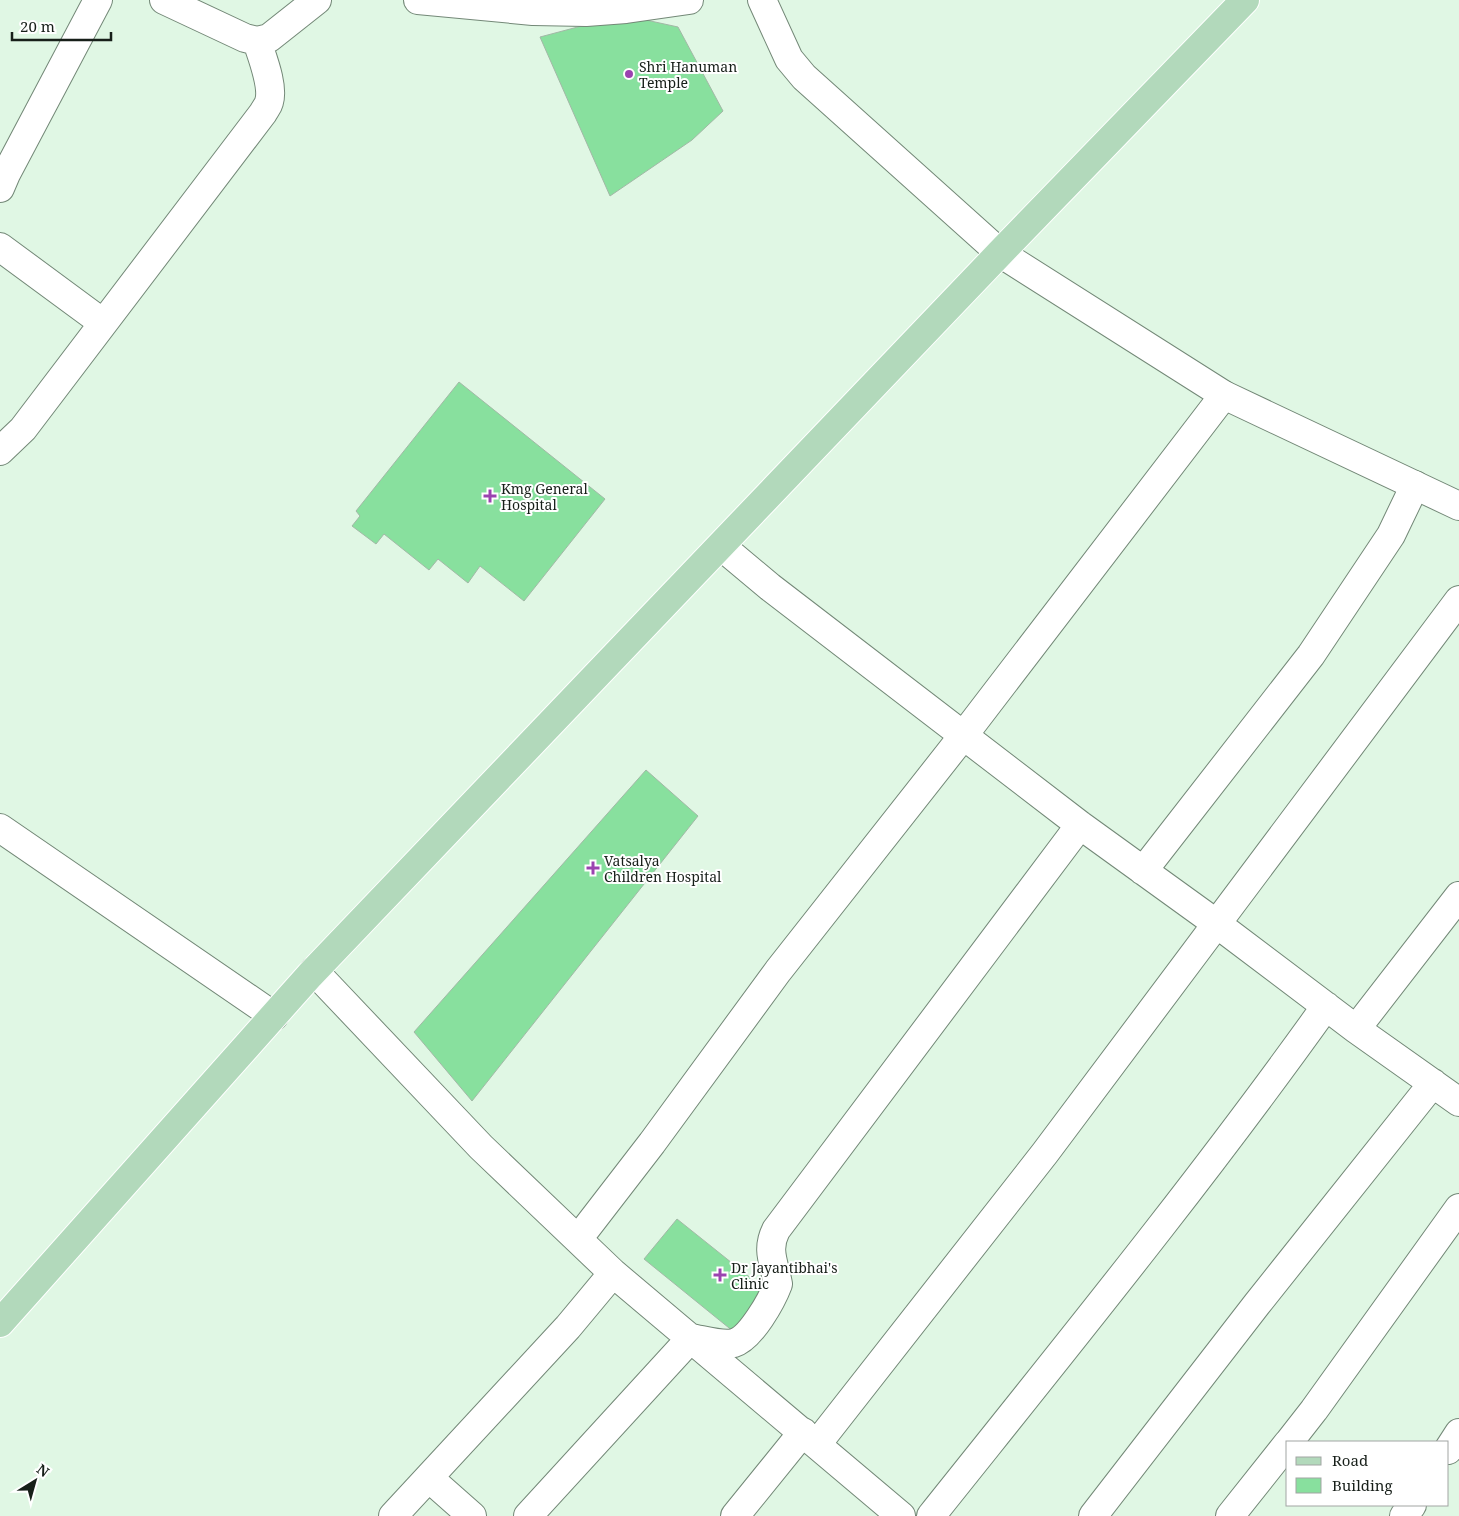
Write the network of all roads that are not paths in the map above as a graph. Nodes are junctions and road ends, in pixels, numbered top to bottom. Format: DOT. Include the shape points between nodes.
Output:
graph roads {
  1 [pos="98,0"];
  2 [pos="164,0"];
  3 [pos="316,0"];
  4 [pos="418,0"];
  5 [pos="689,0"];
  6 [pos="762,0"];
  7 [pos="1245,0"];
  8 [pos="257,41"];
  9 [pos="0,188"];
  10 [pos="0,248"];
  11 [pos="1000,253"];
  12 [pos="103,323"];
  13 [pos="1224,395"];
  14 [pos="0,451"];
  15 [pos="1415,485"];
  16 [pos="1459,506"];
  17 [pos="721,546"];
  18 [pos="1459,600"];
  19 [pos="963,736"];
  20 [pos="1080,825"];
  21 [pos="0,828"];
  22 [pos="1143,871"];
  23 [pos="1459,896"];
  24 [pos="1217,924"];
  25 [pos="314,971"];
  26 [pos="1326,1006"];
  27 [pos="274,1016"];
  28 [pos="1356,1029"];
  29 [pos="1433,1083"];
  30 [pos="1459,1102"];
  31 [pos="1459,1208"];
  32 [pos="578,1239"];
  33 [pos="614,1273"];
  34 [pos="0,1323"];
  35 [pos="691,1338"];
  36 [pos="1459,1433"];
  37 [pos="810,1438"];
  38 [pos="1290,1441"];
  39 [pos="1286,1446"];
  40 [pos="1449,1448"];
  41 [pos="428,1478"];
  42 [pos="393,1516"];
  43 [pos="472,1516"];
  44 [pos="528,1516"];
  45 [pos="735,1516"];
  46 [pos="901,1516"];
  47 [pos="931,1516"];
  48 [pos="1093,1516"];
  49 [pos="1230,1516"];
  1 -- 9 [label="street"];
  2 -- 8 [label="street"];
  3 -- 8 [label="street" via="269,38"];
  4 -- 5 [label="street" via="533,11 586,12"];
  6 -- 11 [label="street" via="789,59 804,77"];
  7 -- 11 [label="main road"];
  8 -- 12 [label="street" via="270,89 263,113"];
  10 -- 12 [label="street"];
  11 -- 13 [label="street"];
  11 -- 17 [label="main road"];
  12 -- 14 [label="street" via="23,429"];
  13 -- 15 [label="street"];
  13 -- 19 [label="street"];
  15 -- 16 [label="street"];
  15 -- 22 [label="street" via="1391,535 1311,655"];
  17 -- 19 [label="street"];
  17 -- 25 [label="main road"];
  18 -- 24 [label="street"];
  19 -- 20 [label="street"];
  19 -- 32 [label="street" via="778,971"];
  20 -- 22 [label="street"];
  20 -- 35 [label="street" via="776,1230 770,1252 778,1284 762,1314 745,1336 734,1343"];
  21 -- 27 [label="street"];
  22 -- 24 [label="street"];
  23 -- 28 [label="street"];
  24 -- 26 [label="street"];
  24 -- 37 [label="street" via="1045,1153"];
  25 -- 27 [label="main road"];
  25 -- 32 [label="street" via="481,1147"];
  26 -- 28 [label="street"];
  26 -- 47 [label="street" via="1161,1227"];
  27 -- 34 [label="main road"];
  28 -- 29 [label="street"];
  29 -- 30 [label="street"];
  29 -- 48 [label="street"];
  31 -- 38 [label="street"];
  32 -- 33 [label="street"];
  33 -- 35 [label="street"];
  33 -- 41 [label="street"];
  35 -- 37 [label="street"];
  35 -- 44 [label="street"];
  36 -- 40 [label="street"];
  37 -- 45 [label="street"];
  37 -- 46 [label="street"];
  39 -- 49 [label="street"];
  41 -- 42 [label="street"];
  41 -- 43 [label="street"];
}
